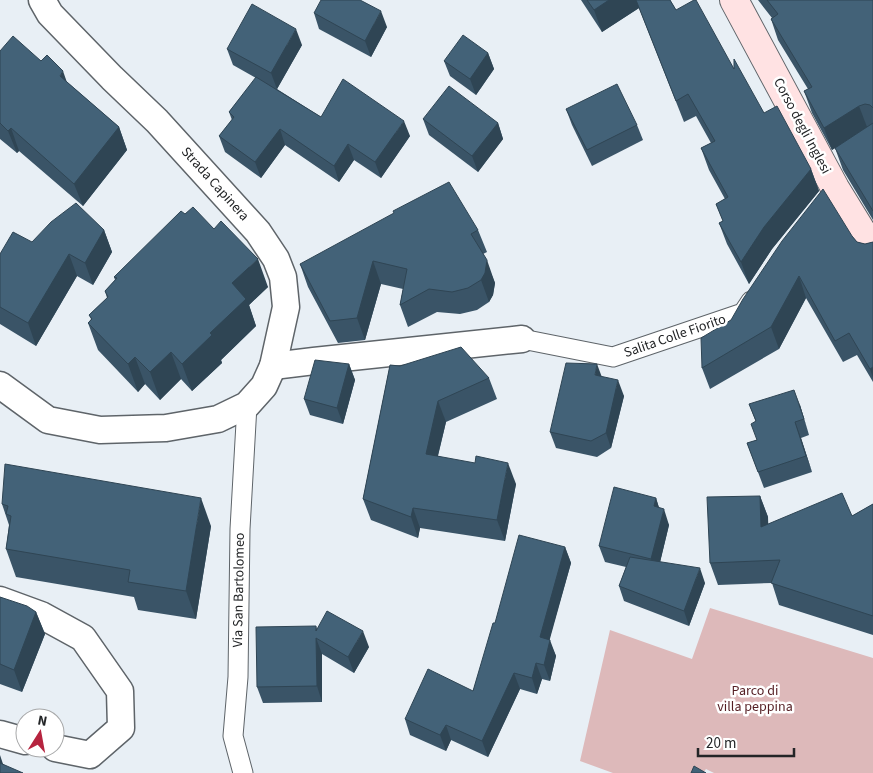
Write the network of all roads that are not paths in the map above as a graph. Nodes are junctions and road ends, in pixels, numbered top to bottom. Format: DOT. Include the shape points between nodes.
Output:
graph roads {
  1 [pos="42,0"];
  2 [pos="734,0"];
  3 [pos="873,250"];
  4 [pos="760,288"];
  5 [pos="522,339"];
  6 [pos="273,366"];
  7 [pos="0,385"];
  8 [pos="247,405"];
  9 [pos="0,600"];
  10 [pos="0,734"];
  11 [pos="15,738"];
  12 [pos="65,750"];
  13 [pos="243,773"];
  1 -- 6 [label="street, Strada Capinera" via="50,14 197,164 258,232 276,259 286,307"];
  2 -- 3 [label="main road, Corso degli Inglesi"];
  4 -- 5 [label="street, Salita Colle Fiorito" via="743,313 613,357"];
  5 -- 6 [label="street, Salita Colle Fiorito"];
  6 -- 8 [label="street, Strada Capinera" via="264,386"];
  7 -- 8 [label="street" via="48,420 100,430 166,428 218,419"];
  8 -- 13 [label="street, Via San Bartolomeo" via="240,529 238,677 233,736"];
  9 -- 12 [label="street" via="41,615 83,638 120,691 121,728 90,754"];
  10 -- 11 [label="street"];
}
